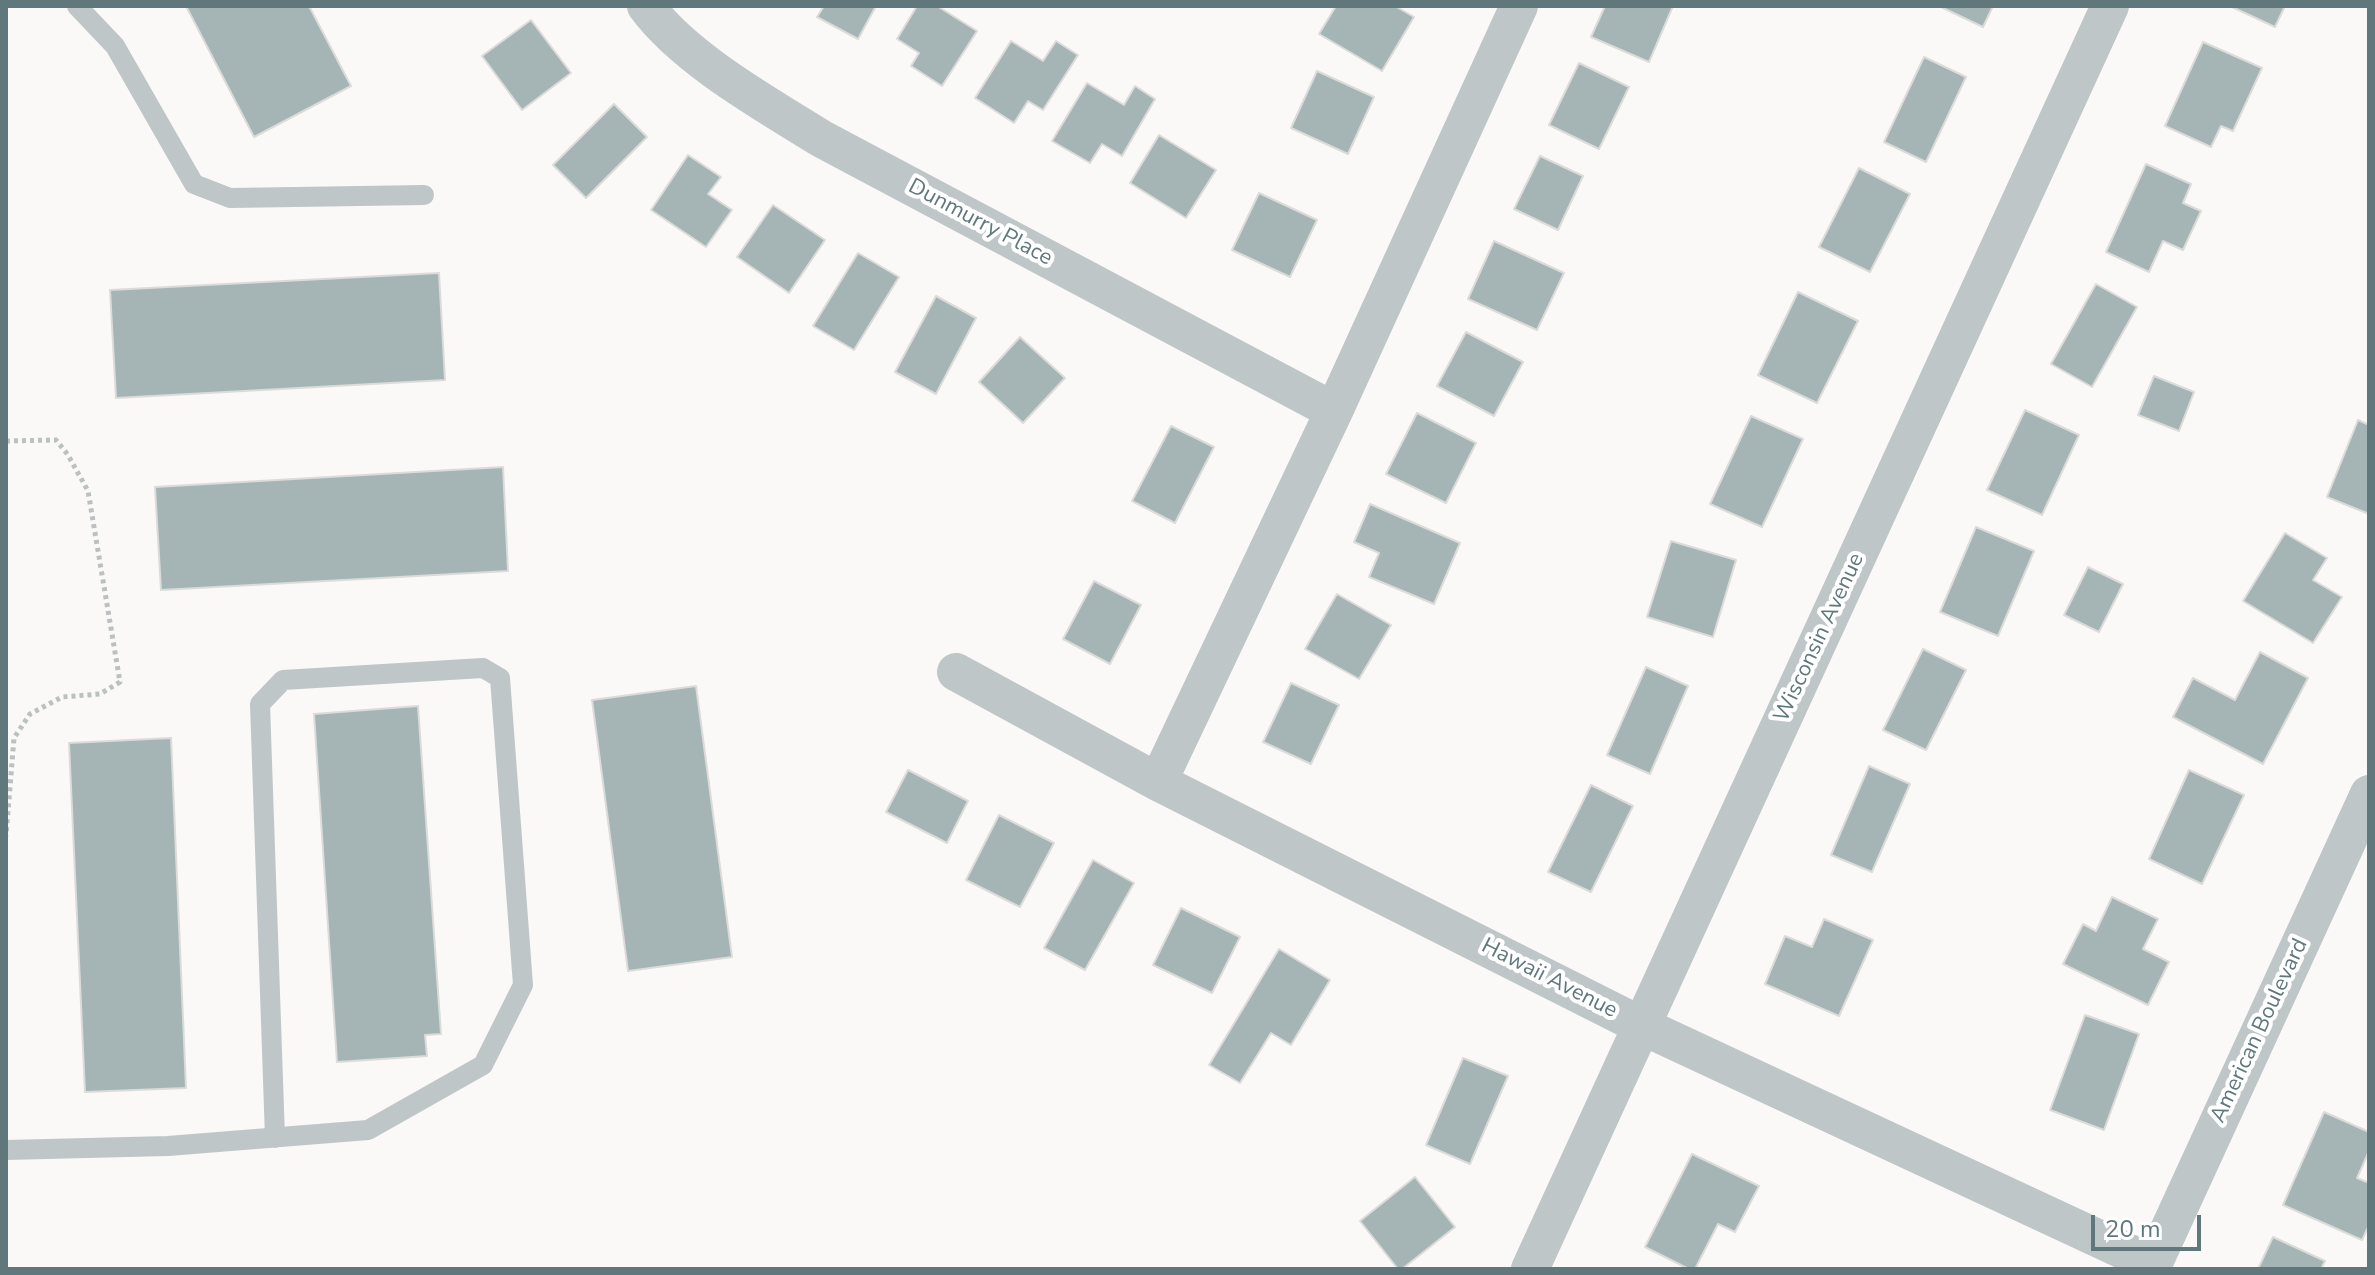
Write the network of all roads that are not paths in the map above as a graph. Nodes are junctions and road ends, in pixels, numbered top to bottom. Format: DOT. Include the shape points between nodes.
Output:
graph roads {
  1 [pos="77,6"];
  2 [pos="646,6"];
  3 [pos="1519,6"];
  4 [pos="2110,6"];
  5 [pos="424,195"];
  6 [pos="1334,411"];
  7 [pos="956,672"];
  8 [pos="1158,782"];
  9 [pos="2369,794"];
  10 [pos="1642,1026"];
  11 [pos="275,1138"];
  12 [pos="6,1150"];
  13 [pos="2152,1266"];
  14 [pos="1530,1269"];
  1 -- 5 [label="lane" via="115,46 194,184 230,198"];
  2 -- 6 [label="street, Dunmurry Place" via="662,27 747,93 822,139"];
  3 -- 6 [label="street"];
  4 -- 10 [label="street, Wisconsin Avenue"];
  6 -- 8 [label="street"];
  7 -- 8 [label="street, Hawaii Avenue"];
  8 -- 10 [label="street, Hawaii Avenue"];
  9 -- 13 [label="street, American Boulevard"];
  10 -- 13 [label="street, Hawaii Avenue"];
  10 -- 14 [label="street, Wisconsin Avenue"];
  11 -- 11 [label="lane" via="260,704 283,680 483,668 500,678 523,985 483,1065 368,1130"];
  11 -- 12 [label="lane"];
}
